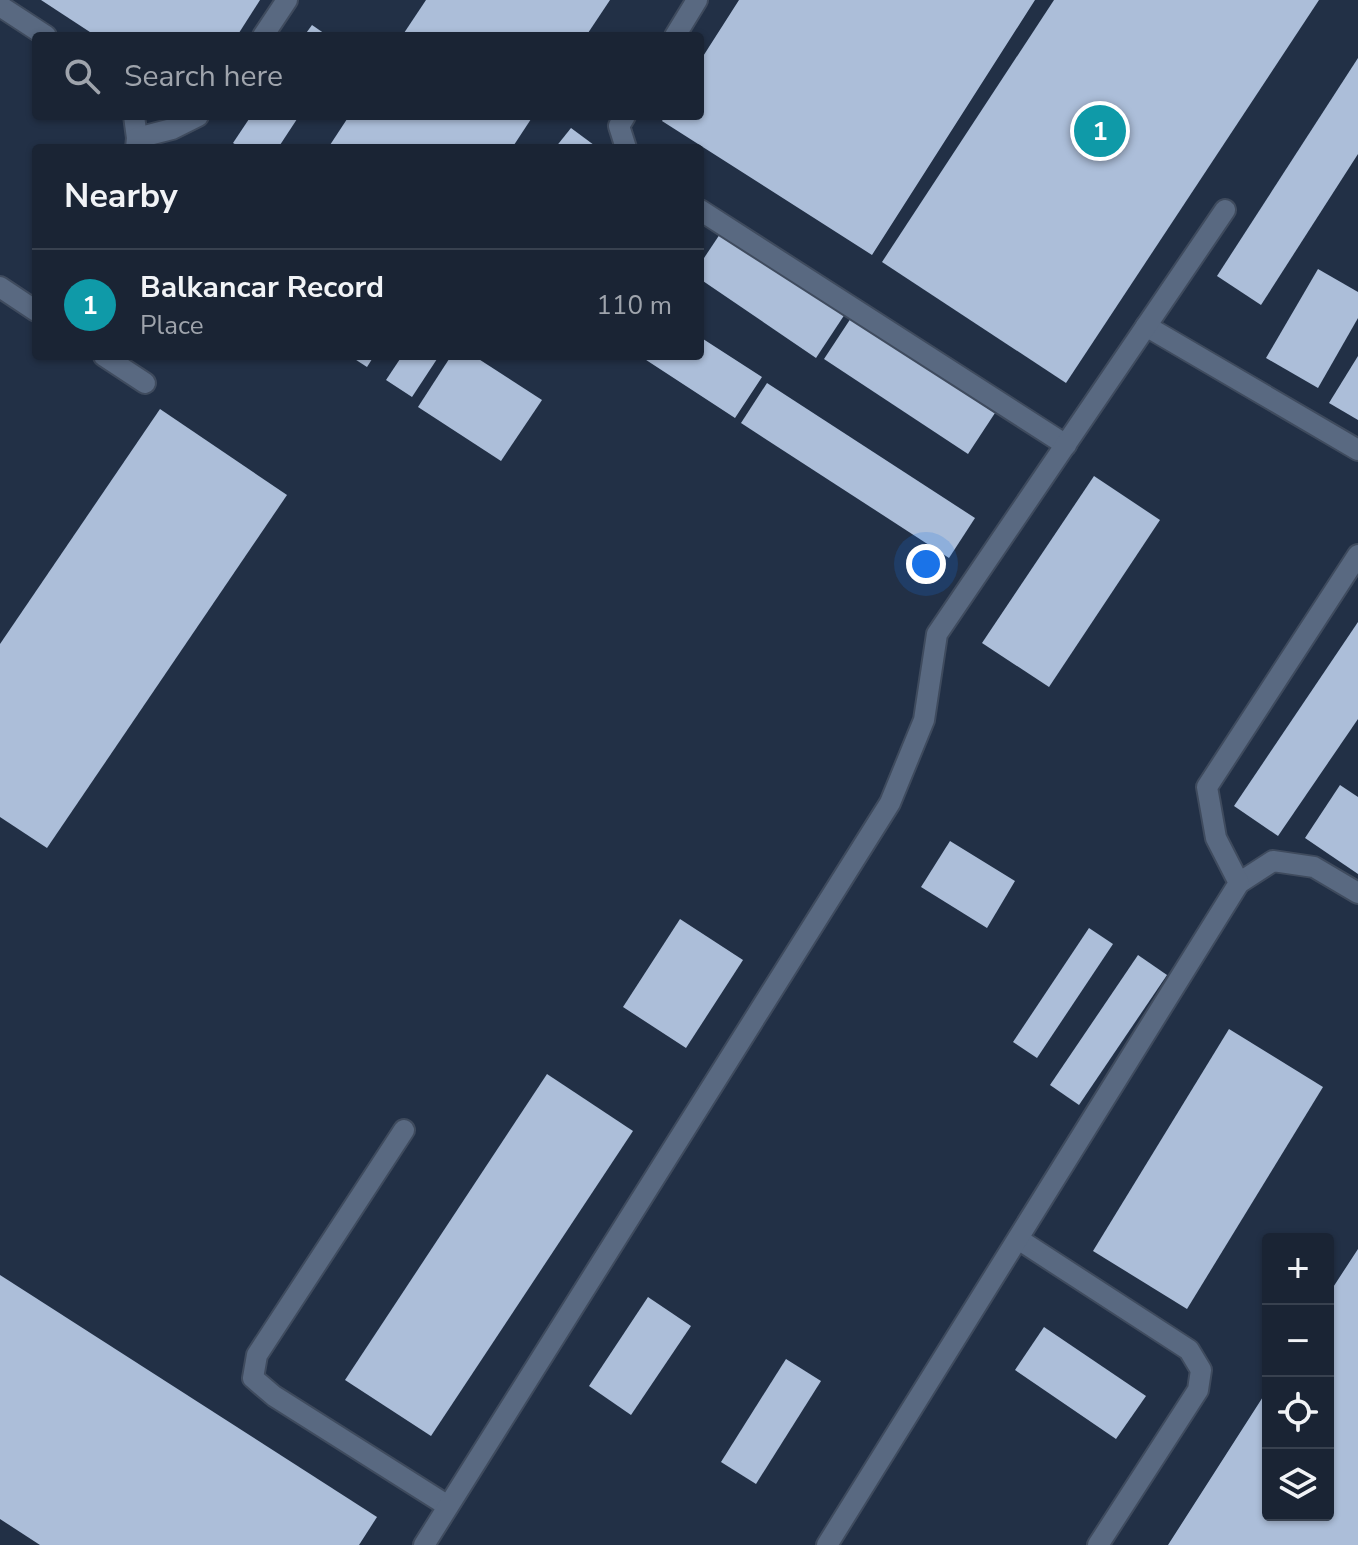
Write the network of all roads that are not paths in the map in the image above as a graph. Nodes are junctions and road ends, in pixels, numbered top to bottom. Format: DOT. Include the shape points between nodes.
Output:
graph roads {
  1 [pos="287,0"];
  2 [pos="697,0"];
  3 [pos="0,6"];
  4 [pos="40,32"];
  5 [pos="266,32"];
  6 [pos="677,32"];
  7 [pos="134,120"];
  8 [pos="190,120"];
  9 [pos="623,120"];
  10 [pos="136,143"];
  11 [pos="625,144"];
  12 [pos="1225,210"];
  13 [pos="704,213"];
  14 [pos="0,287"];
  15 [pos="32,308"];
  16 [pos="1146,326"];
  17 [pos="110,360"];
  18 [pos="145,383"];
  19 [pos="1066,445"];
  20 [pos="1358,450"];
  21 [pos="1358,555"];
  22 [pos="1239,883"];
  23 [pos="1358,893"];
  24 [pos="404,1130"];
  25 [pos="1018,1239"];
  26 [pos="448,1506"];
  27 [pos="424,1545"];
  28 [pos="827,1545"];
  29 [pos="1098,1545"];
  1 -- 5 [label="lane"];
  2 -- 6 [label="lane"];
  3 -- 4 [label="lane"];
  7 -- 10 [label="lane"];
  8 -- 10 [label="lane"];
  9 -- 11 [label="lane" via="619,126"];
  12 -- 16 [label="lane"];
  13 -- 19 [label="lane"];
  14 -- 15 [label="lane"];
  16 -- 19 [label="lane"];
  16 -- 20 [label="lane"];
  17 -- 18 [label="lane"];
  19 -- 26 [label="lane" via="937,634 924,720 890,803"];
  21 -- 22 [label="lane" via="1207,787 1216,838"];
  22 -- 23 [label="lane" via="1273,861 1314,867"];
  22 -- 25 [label="lane"];
  24 -- 26 [label="lane" via="257,1355 253,1378"];
  25 -- 28 [label="lane"];
  25 -- 29 [label="lane" via="1189,1350 1201,1370 1198,1390"];
  26 -- 27 [label="lane"];
}
